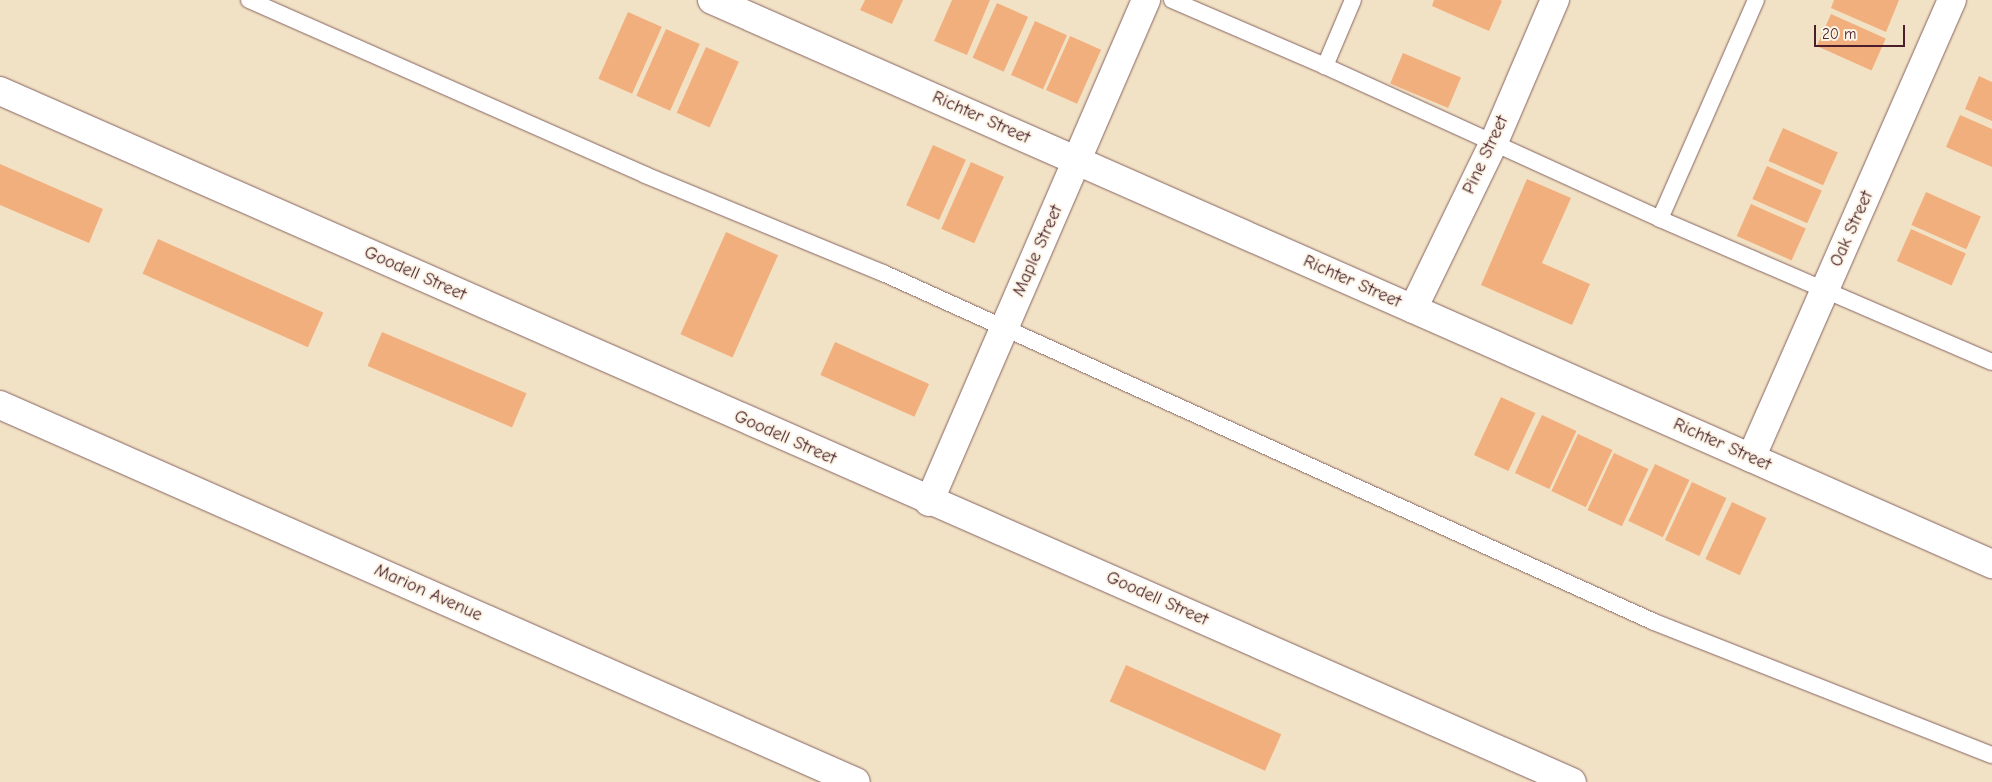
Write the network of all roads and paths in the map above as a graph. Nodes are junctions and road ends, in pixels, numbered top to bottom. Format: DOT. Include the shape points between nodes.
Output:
graph roads {
  1 [pos="250,0"];
  2 [pos="712,0"];
  3 [pos="1146,0"];
  4 [pos="1172,0"];
  5 [pos="1353,0"];
  6 [pos="1555,0"];
  7 [pos="1756,0"];
  8 [pos="1952,0"];
  9 [pos="740,6"];
  10 [pos="1324,66"];
  11 [pos="0,91"];
  12 [pos="1494,142"];
  13 [pos="1078,160"];
  14 [pos="1660,219"];
  15 [pos="1825,290"];
  16 [pos="1413,309"];
  17 [pos="1004,329"];
  18 [pos="1992,362"];
  19 [pos="0,405"];
  20 [pos="1751,458"];
  21 [pos="929,502"];
  22 [pos="1992,564"];
  23 [pos="1992,755"];
  24 [pos="856,782"];
  25 [pos="1572,782"];
  1 -- 17 [label="lane"];
  2 -- 9 [label="street, Richter Street"];
  3 -- 13 [label="street, Maple Street"];
  4 -- 10 [label="lane"];
  5 -- 10 [label="lane"];
  6 -- 12 [label="street, Pine Street"];
  7 -- 14 [label="lane"];
  8 -- 15 [label="street, Oak Street"];
  9 -- 13 [label="street, Richter Street"];
  10 -- 12 [label="lane"];
  11 -- 21 [label="street, Goodell Street"];
  12 -- 14 [label="lane"];
  12 -- 16 [label="street, Pine Street"];
  13 -- 16 [label="street, Richter Street"];
  13 -- 17 [label="street, Maple Street"];
  14 -- 15 [label="lane"];
  15 -- 18 [label="lane"];
  15 -- 20 [label="street, Oak Street"];
  16 -- 20 [label="street, Richter Street"];
  17 -- 21 [label="street, Maple Street"];
  17 -- 23 [label="lane" via="1654,622"];
  19 -- 24 [label="street, Marion Avenue"];
  20 -- 22 [label="street, Richter Street"];
  21 -- 25 [label="street, Goodell Street"];
}
